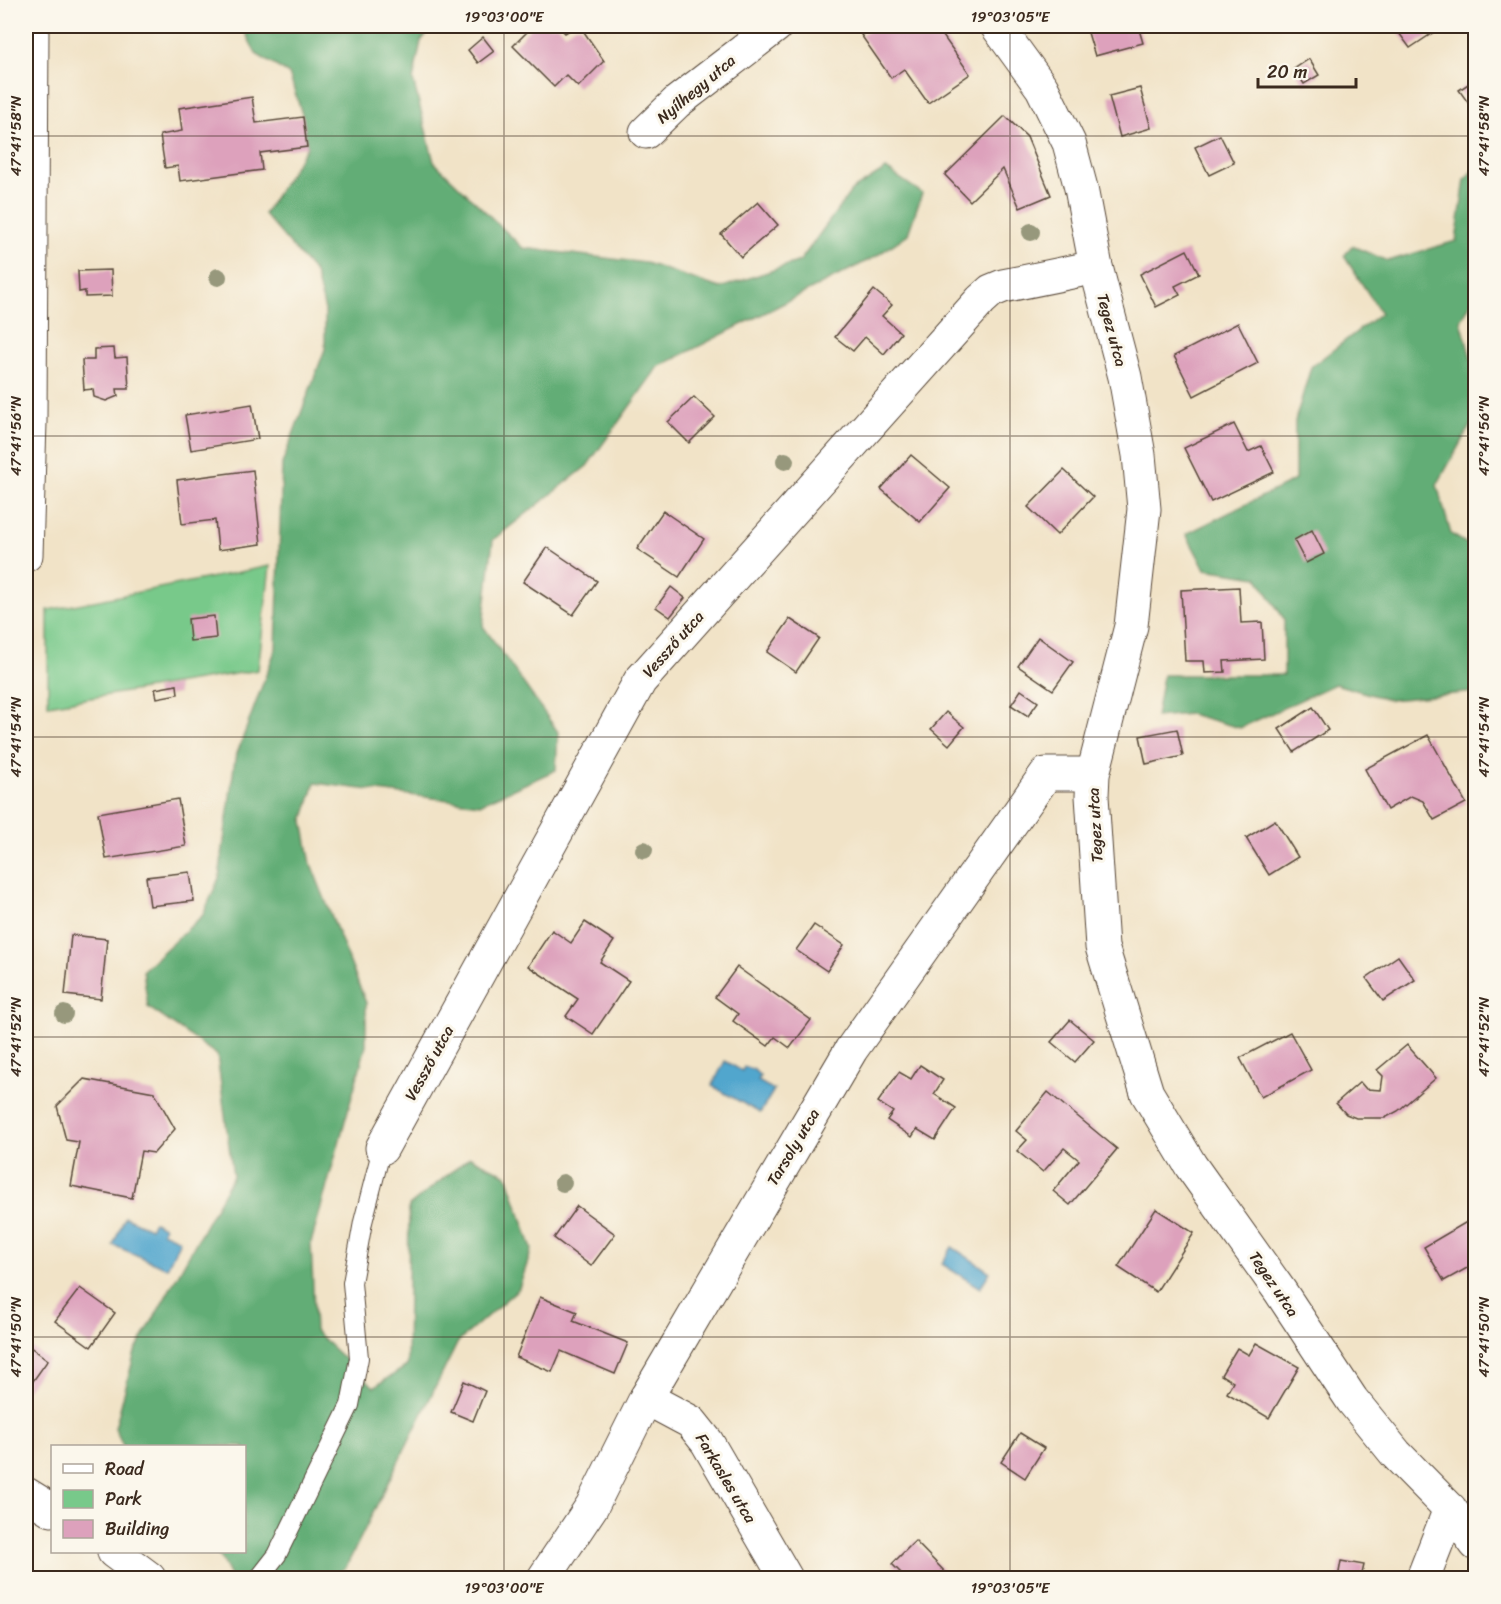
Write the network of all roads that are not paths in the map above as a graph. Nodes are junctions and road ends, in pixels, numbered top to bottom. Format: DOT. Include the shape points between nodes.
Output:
graph roads {
  1 [pos="32,26"];
  2 [pos="776,26"];
  3 [pos="997,26"];
  4 [pos="646,132"];
  5 [pos="1096,267"];
  6 [pos="26,555"];
  7 [pos="1093,774"];
  8 [pos="382,1148"];
  9 [pos="646,1398"];
  10 [pos="26,1494"];
  11 [pos="51,1509"];
  12 [pos="1450,1509"];
  13 [pos="1476,1544"];
  14 [pos="117,1553"];
  15 [pos="149,1578"];
  16 [pos="259,1578"];
  17 [pos="544,1578"];
  18 [pos="786,1578"];
  19 [pos="1422,1578"];
  1 -- 6 [label="street"];
  2 -- 4 [label="street, Nyílhegy utca" via="677,102"];
  3 -- 5 [label="street, Tegez utca" via="1042,88 1069,143"];
  5 -- 7 [label="street, Tegez utca" via="1125,377 1144,509 1131,626"];
  5 -- 8 [label="street, Vessző utca" via="1003,286 981,300 640,681"];
  7 -- 9 [label="street, Tarsoly utca" via="1046,774 851,1050"];
  7 -- 12 [label="street, Tegez utca" via="1102,947 1147,1093 1191,1166 1352,1400 1396,1454"];
  8 -- 16 [label="lane" via="352,1284 359,1358 350,1405 277,1555"];
  9 -- 17 [label="street, Tarsoly utca" via="592,1506"];
  9 -- 18 [label="street, Farkasles utca" via="691,1422 707,1442"];
  10 -- 11 [label="street"];
  12 -- 13 [label="street, Tegez utca"];
  12 -- 19 [label="street"];
  14 -- 15 [label="street"];
}
